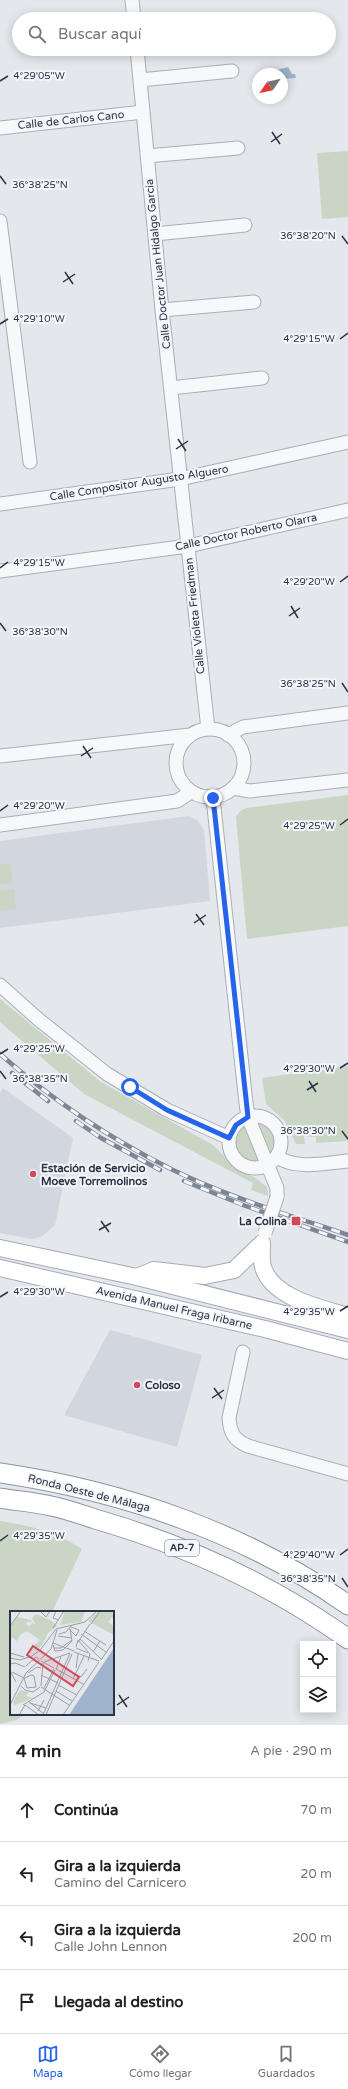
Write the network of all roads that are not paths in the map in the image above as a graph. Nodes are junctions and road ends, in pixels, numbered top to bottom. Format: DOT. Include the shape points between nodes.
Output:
graph roads {
  1 [pos="132,0"];
  2 [pos="133,12"];
  3 [pos="138,56"];
  4 [pos="232,71"];
  5 [pos="140,80"];
  6 [pos="143,112"];
  7 [pos="0,128"];
  8 [pos="238,148"];
  9 [pos="147,156"];
  10 [pos="0,221"];
  11 [pos="245,225"];
  12 [pos="155,234"];
  13 [pos="254,302"];
  14 [pos="162,310"];
  15 [pos="262,378"];
  16 [pos="171,388"];
  17 [pos="348,442"];
  18 [pos="30,462"];
  19 [pos="180,478"];
  20 [pos="0,504"];
  21 [pos="348,510"];
  22 [pos="188,546"];
  23 [pos="0,571"];
  24 [pos="348,714"];
  25 [pos="208,729"];
  26 [pos="190,735"];
  27 [pos="228,735"];
  28 [pos="0,756"];
  29 [pos="348,780"];
  30 [pos="233,788"];
  31 [pos="190,792"];
  32 [pos="213,798"];
  33 [pos="0,825"];
  34 [pos="0,985"];
  35 [pos="248,1117"];
  36 [pos="229,1138"];
  37 [pos="272,1161"];
  38 [pos="348,1161"];
  39 [pos="263,1238"];
  40 [pos="0,1248"];
  41 [pos="0,1268"];
  42 [pos="234,1270"];
  43 [pos="137,1277"];
  44 [pos="270,1280"];
  45 [pos="348,1316"];
  46 [pos="348,1330"];
  47 [pos="348,1351"];
  48 [pos="243,1352"];
  49 [pos="0,1473"];
  50 [pos="348,1474"];
  51 [pos="0,1498"];
  52 [pos="348,1605"];
  53 [pos="348,1639"];
  1 -- 2 [label="street"];
  3 -- 5 [label="street, Calle Doctor Juan Hidalgo García"];
  4 -- 5 [label="street"];
  5 -- 6 [label="street, Calle Doctor Juan Hidalgo García"];
  6 -- 7 [label="street, Calle de Carlos Cano"];
  6 -- 9 [label="street, Calle Doctor Juan Hidalgo García"];
  8 -- 9 [label="street"];
  9 -- 12 [label="street, Calle Doctor Juan Hidalgo García"];
  10 -- 18 [label="street"];
  11 -- 12 [label="street"];
  12 -- 14 [label="street, Calle Doctor Juan Hidalgo García"];
  13 -- 14 [label="street"];
  14 -- 16 [label="street, Calle Doctor Juan Hidalgo García"];
  15 -- 16 [label="street"];
  16 -- 19 [label="street, Calle Doctor Juan Hidalgo García"];
  17 -- 19 [label="street, Calle Compositor Augusto Alguero"];
  19 -- 20 [label="street, Calle Compositor Augusto Alguero"];
  19 -- 22 [label="street, Calle Violeta Friedman"];
  21 -- 22 [label="street, Calle Doctor Roberto Olarra"];
  22 -- 23 [label="street, Calle Doctor Roberto Olarra"];
  22 -- 25 [label="street, Calle Violeta Friedman"];
  24 -- 27 [label="street" via="243,727"];
  25 -- 26 [label="street"];
  25 -- 27 [label="street"];
  26 -- 28 [label="street"];
  26 -- 31 [label="street" via="182,742 175,763 182,784"];
  27 -- 30 [label="street" via="239,746 244,760 240,780"];
  29 -- 30 [label="street" via="250,791"];
  30 -- 32 [label="street" via="224,795"];
  31 -- 32 [label="street"];
  31 -- 33 [label="street" via="177,801"];
  32 -- 35 [label="street"];
  34 -- 36 [label="street" via="107,1074 167,1110"];
  35 -- 36 [label="street" via="236,1125"];
  35 -- 37 [label="street"];
  35 -- 37 [label="street" via="264,1118 276,1127 282,1142"];
  36 -- 37 [label="street" via="229,1146 237,1161 251,1169"];
  37 -- 38 [label="street" via="307,1164"];
  37 -- 39 [label="street, bridge" via="277,1197"];
  39 -- 42 [label="main road"];
  39 -- 44 [label="main road" via="263,1267"];
  40 -- 43 [label="main road, Avenida Manuel Fraga Iribarne"];
  41 -- 47 [label="main road, Avenida Manuel Fraga Iribarne" via="265,1329"];
  42 -- 43 [label="main road" via="205,1276 154,1270"];
  42 -- 44 [label="main road" via="249,1270"];
  43 -- 46 [label="main road, Avenida Manuel Fraga Iribarne"];
  44 -- 45 [label="main road" via="296,1300"];
  48 -- 50 [label="street" via="229,1418 234,1437 248,1446"];
  49 -- 52 [label="highway, Ronda Oeste de Málaga / AP-7" via="45,1479 139,1504 227,1536 286,1567"];
  51 -- 53 [label="highway, Ronda Oeste de Málaga / AP-7" via="51,1506 141,1532 191,1552 270,1590"];
}
